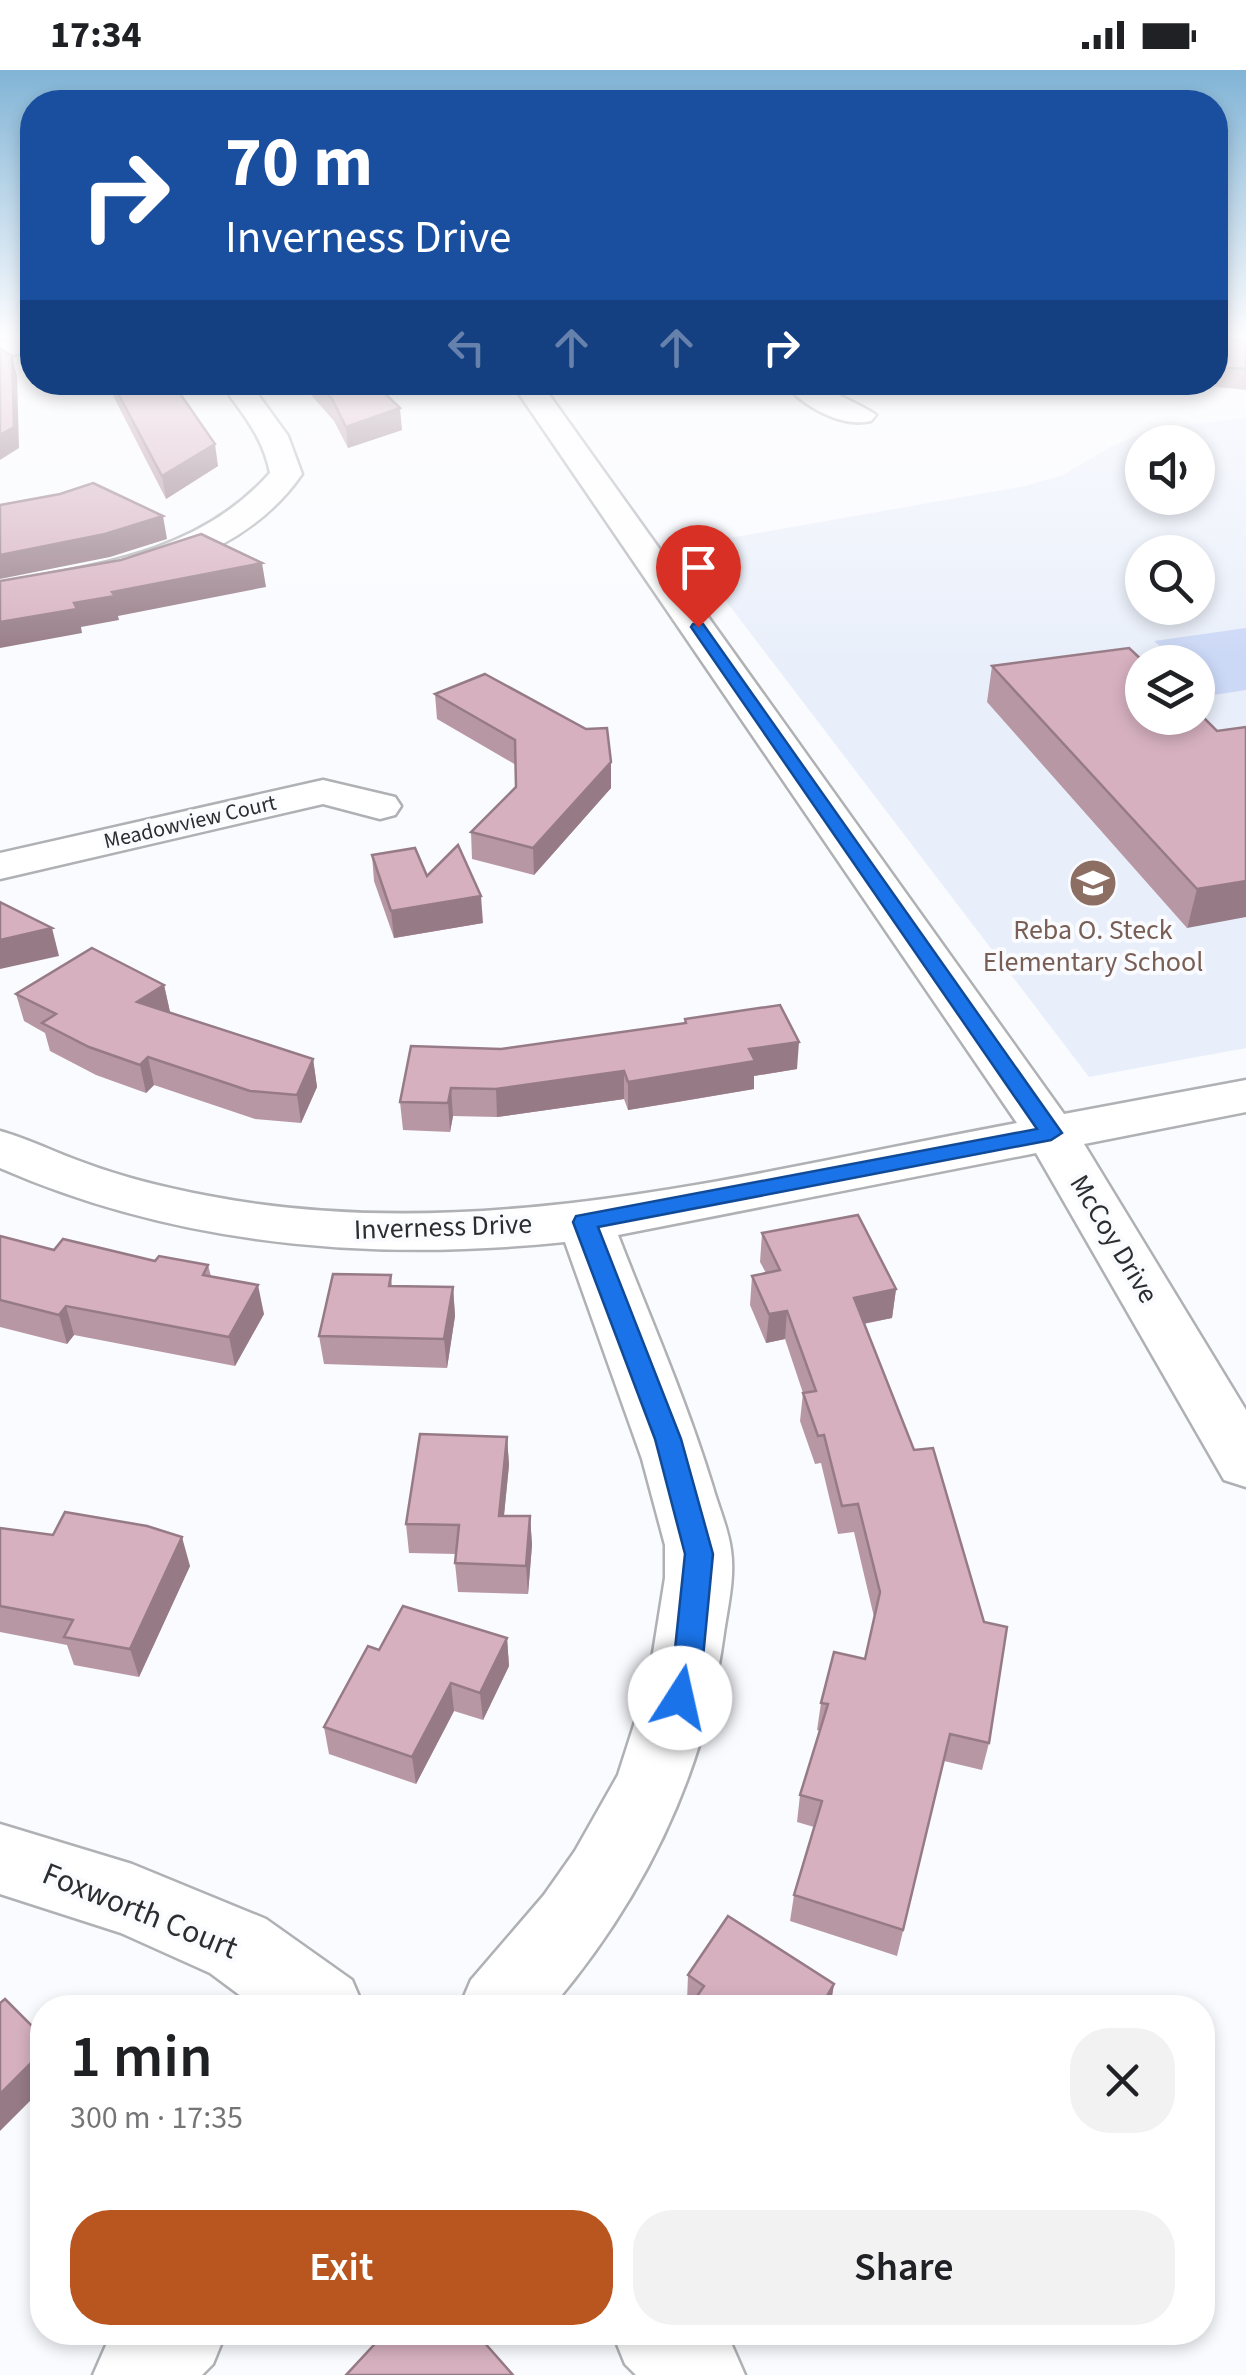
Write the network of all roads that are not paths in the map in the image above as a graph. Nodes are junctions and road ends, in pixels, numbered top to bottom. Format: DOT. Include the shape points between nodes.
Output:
graph roads {
  1 [pos="279,445"];
  2 [pos="569,445"];
  3 [pos="0,593"];
  4 [pos="380,806"];
  5 [pos="0,866"];
  6 [pos="1246,1096"];
  7 [pos="1051,1133"];
  8 [pos="0,1148"];
  9 [pos="584,1222"];
  10 [pos="1246,1462"];
  11 [pos="0,1860"];
  12 [pos="306,1995"];
  13 [pos="510,1995"];
  14 [pos="169,2345"];
  15 [pos="670,2345"];
  16 [pos="139,2375"];
  17 [pos="699,2375"];
  1 -- 3 [label="street" via="286,474 250,516 204,542 158,559"];
  2 -- 7 [label="street, McCoy Drive"];
  4 -- 5 [label="street, Meadowview Court" via="323,792"];
  6 -- 7 [label="street, Inverness Drive"];
  7 -- 9 [label="street, Inverness Drive"];
  7 -- 10 [label="street, McCoy Drive"];
  8 -- 9 [label="street, Inverness Drive" via="108,1191 229,1218 316,1229"];
  9 -- 13 [label="street" via="668,1439 699,1554 688,1668 652,1788 586,1904"];
  11 -- 12 [label="street, Foxworth Court" via="132,1900 238,1946"];
  14 -- 16 [label="street"];
  15 -- 17 [label="street"];
}
